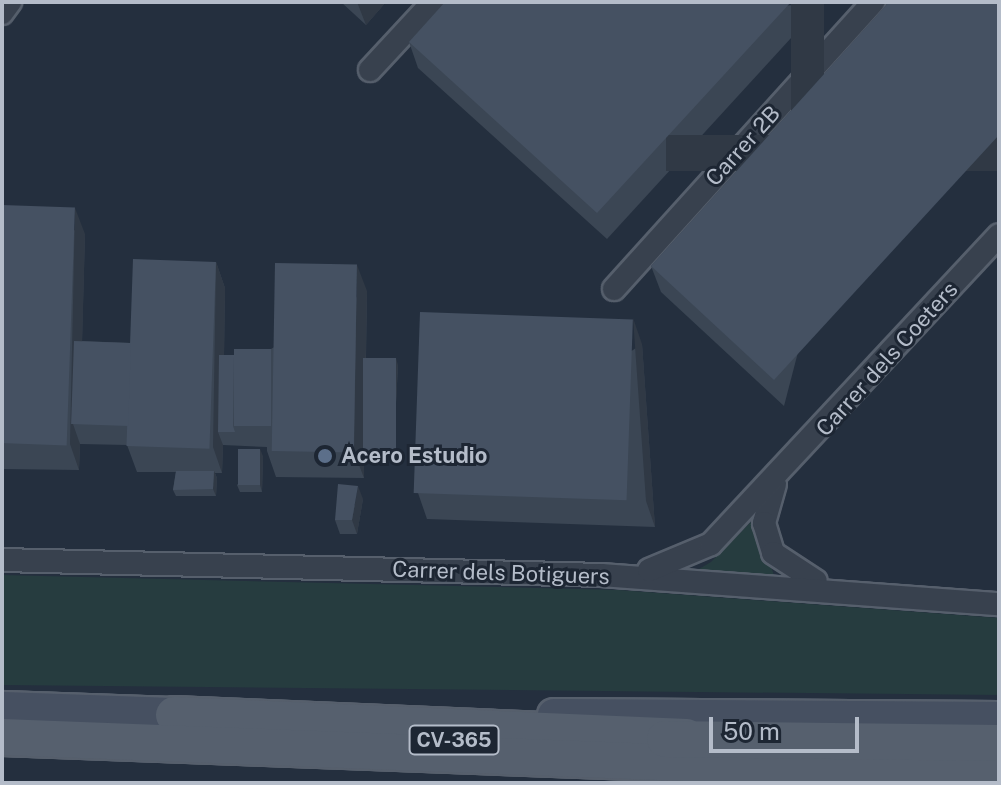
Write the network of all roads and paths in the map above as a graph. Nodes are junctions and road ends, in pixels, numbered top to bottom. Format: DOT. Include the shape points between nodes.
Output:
graph roads {
  1 [pos="10,2"];
  2 [pos="433,2"];
  3 [pos="873,2"];
  4 [pos="2,13"];
  5 [pos="370,70"];
  6 [pos="999,235"];
  7 [pos="614,289"];
  8 [pos="775,482"];
  9 [pos="2,560"];
  10 [pos="601,575"];
  11 [pos="856,591"];
  12 [pos="999,604"];
  13 [pos="2,708"];
  14 [pos="999,718"];
  15 [pos="175,728"];
  16 [pos="2,737"];
  17 [pos="999,743"];
  18 [pos="999,775"];
  19 [pos="999,782"];
  20 [pos="875,783"];
  1 -- 4 [label="street"];
  2 -- 5 [label="street"];
  3 -- 7 [label="street, Carrer 2B"];
  6 -- 8 [label="street, Carrer dels Coeters"];
  8 -- 10 [label="street, Carrer dels Coeters" via="688,559"];
  8 -- 11 [label="street, Carrer dels Coeters" via="764,523 782,566"];
  9 -- 10 [label="street, Carrer dels Botiguers"];
  10 -- 11 [label="street, Carrer dels Botiguers"];
  11 -- 12 [label="street, Carrer dels Botiguers"];
  13 -- 15 [label="street"];
  14 -- 15 [label="street"];
  15 -- 16 [label="main road, CV-365"];
  15 -- 17 [label="main road"];
  15 -- 18 [label="main road, CV-365"];
  19 -- 20 [label="main road"];
}
